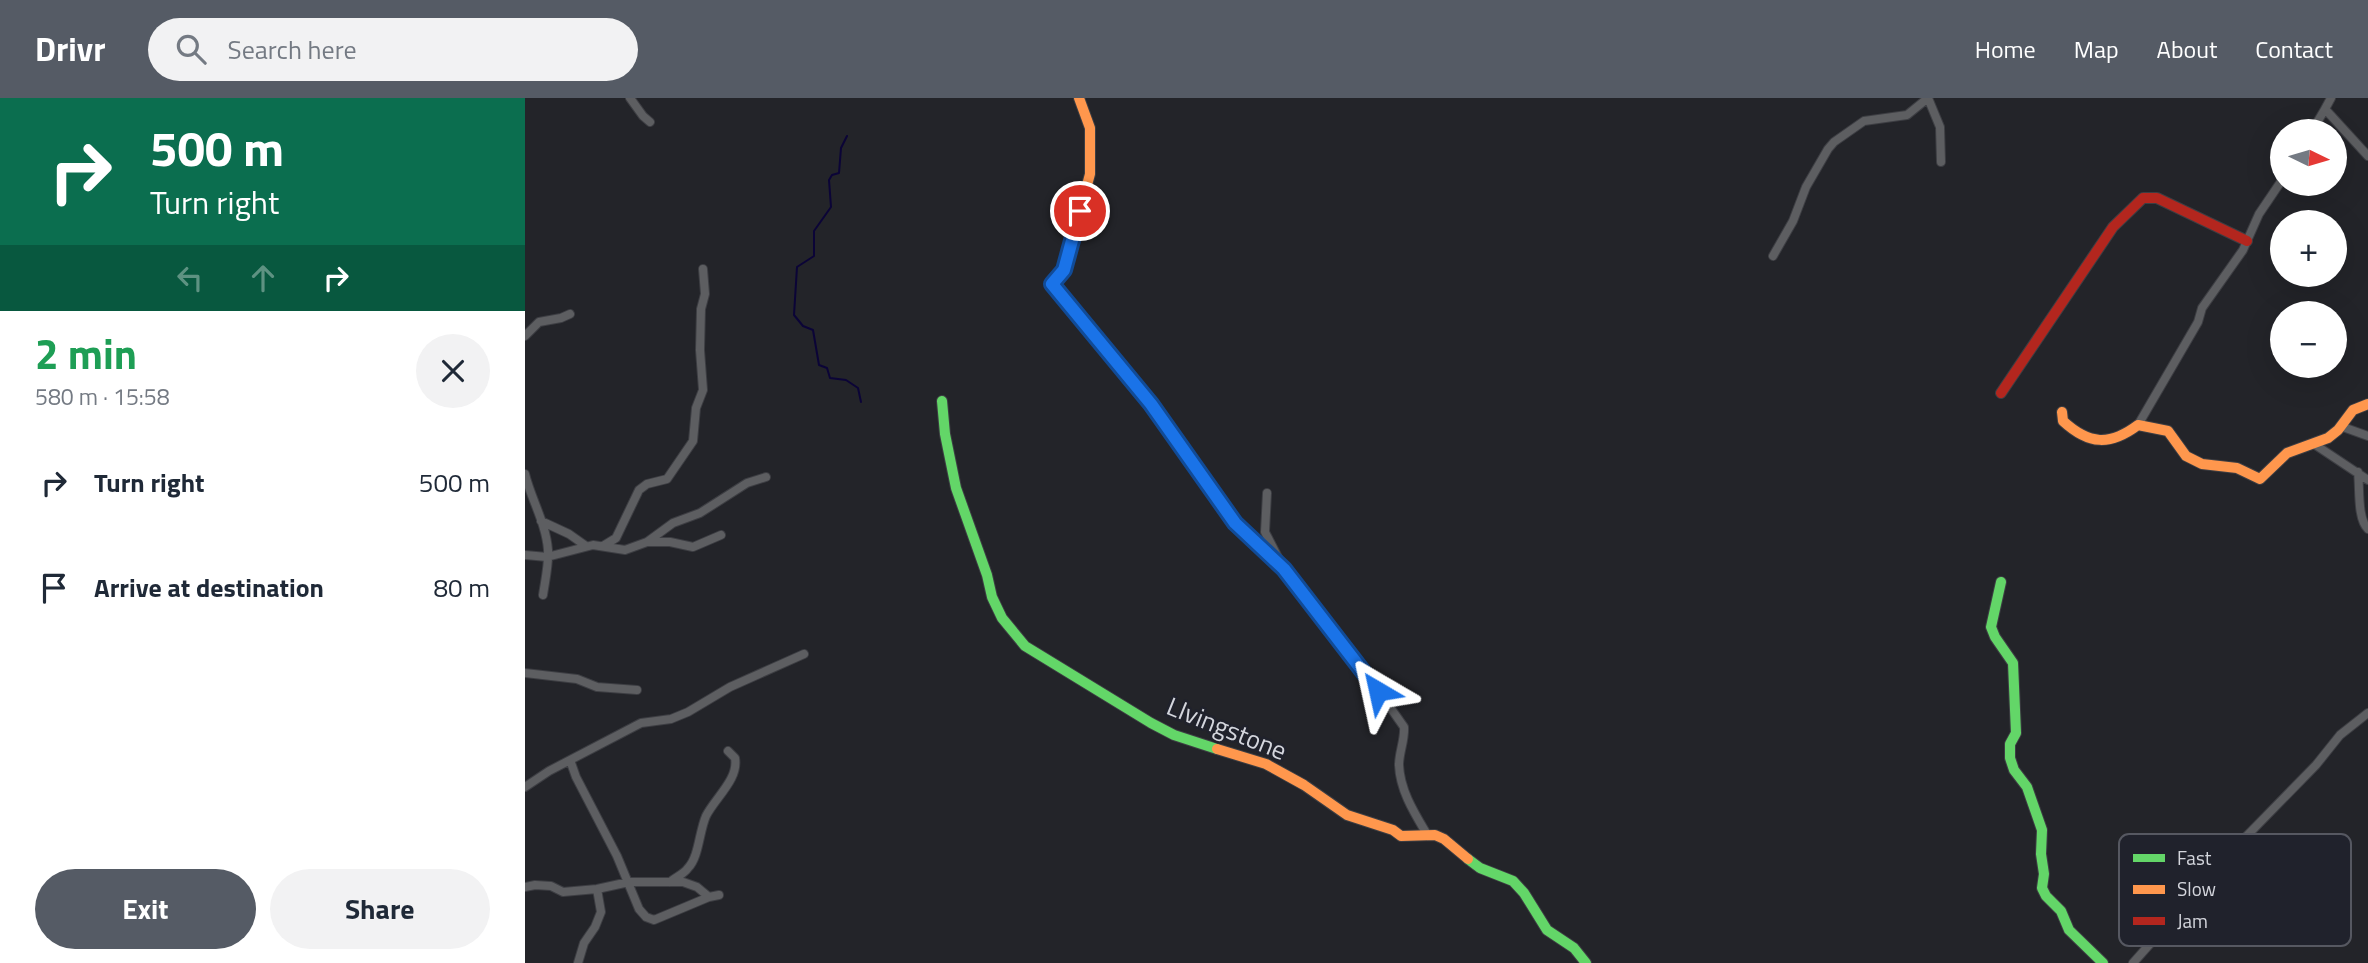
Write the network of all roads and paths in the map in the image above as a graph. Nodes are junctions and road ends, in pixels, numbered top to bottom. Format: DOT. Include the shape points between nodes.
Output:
graph roads {
  1 [pos="630,98"];
  2 [pos="1079,98"];
  3 [pos="1928,98"];
  4 [pos="2331,98"];
  5 [pos="2325,109"];
  6 [pos="2319,119"];
  7 [pos="650,122"];
  8 [pos="2368,156"];
  9 [pos="1941,162"];
  10 [pos="2271,196"];
  11 [pos="2247,241"];
  12 [pos="1773,256"];
  13 [pos="703,270"];
  14 [pos="570,314"];
  15 [pos="525,336"];
  16 [pos="2001,393"];
  17 [pos="942,401"];
  18 [pos="2368,404"];
  19 [pos="2062,412"];
  20 [pos="2138,425"];
  21 [pos="2343,426"];
  22 [pos="2368,436"];
  23 [pos="2315,444"];
  24 [pos="2358,472"];
  25 [pos="525,474"];
  26 [pos="766,477"];
  27 [pos="2368,480"];
  28 [pos="527,491"];
  29 [pos="1267,493"];
  30 [pos="541,522"];
  31 [pos="2368,529"];
  32 [pos="721,536"];
  33 [pos="647,542"];
  34 [pos="586,546"];
  35 [pos="603,546"];
  36 [pos="525,555"];
  37 [pos="547,557"];
  38 [pos="1284,569"];
  39 [pos="2001,582"];
  40 [pos="543,595"];
  41 [pos="804,654"];
  42 [pos="525,673"];
  43 [pos="637,690"];
  44 [pos="2368,713"];
  45 [pos="728,751"];
  46 [pos="570,760"];
  47 [pos="525,787"];
  48 [pos="2249,834"];
  49 [pos="1428,836"];
  50 [pos="629,882"];
  51 [pos="670,882"];
  52 [pos="525,887"];
  53 [pos="597,889"];
  54 [pos="719,895"];
  55 [pos="709,897"];
  56 [pos="2148,946"];
  57 [pos="578,963"];
  58 [pos="1586,963"];
  59 [pos="2103,963"];
  60 [pos="2133,963"];
  1 -- 7 [label="street"];
  2 -- 38 [label="street" via="1090,128 1090,174 1064,270 1052,284 1151,404 1235,523"];
  3 -- 9 [label="street" via="1940,127"];
  3 -- 12 [label="street" via="1907,115 1864,121 1834,142"];
  4 -- 5 [label="street"];
  5 -- 6 [label="street"];
  5 -- 8 [label="street"];
  10 -- 11 [label="street"];
  11 -- 16 [label="street" via="2157,198 2143,198 2113,227"];
  11 -- 20 [label="street" via="2201,308 2198,322"];
  13 -- 35 [label="street" via="702,390 693,441 667,479 639,490 616,538"];
  14 -- 15 [label="street" via="538,322"];
  17 -- 49 [label="street, LIvingstone" via="956,488 992,597 1025,646 1174,735 1266,764 1356,819 1401,836"];
  18 -- 21 [label="street" via="2349,414"];
  19 -- 20 [label="street" via="2068,426 2092,440 2111,441"];
  20 -- 23 [label="street" via="2168,431 2186,456 2202,464 2228,466 2260,479 2295,448"];
  21 -- 22 [label="street"];
  21 -- 23 [label="street"];
  23 -- 24 [label="street"];
  24 -- 27 [label="street"];
  24 -- 31 [label="street" via="2360,514"];
  25 -- 28 [label="street"];
  26 -- 33 [label="street" via="673,523"];
  28 -- 30 [label="street"];
  29 -- 38 [label="street" via="1265,532"];
  30 -- 34 [label="street"];
  30 -- 37 [label="street"];
  32 -- 33 [label="street" via="694,547"];
  33 -- 35 [label="street" via="625,550"];
  34 -- 35 [label="street"];
  34 -- 37 [label="street"];
  36 -- 37 [label="street"];
  37 -- 40 [label="street"];
  38 -- 49 [label="street" via="1404,727 1399,765 1402,783"];
  39 -- 59 [label="street" via="1991,627 2013,663 2016,733 2010,758 2027,786 2042,830 2042,888 2061,911 2069,930"];
  41 -- 46 [label="street" via="730,687 688,712 641,723"];
  42 -- 43 [label="street"];
  44 -- 48 [label="street" via="2340,735"];
  45 -- 51 [label="street" via="735,758 735,770 707,814 688,869"];
  46 -- 47 [label="street"];
  46 -- 50 [label="street"];
  49 -- 58 [label="street, LIvingstone" via="1444,839 1487,872 1513,881 1547,930 1574,948"];
  50 -- 51 [label="street"];
  50 -- 53 [label="street"];
  50 -- 55 [label="street" via="639,909 654,920"];
  51 -- 55 [label="street" via="690,883"];
  52 -- 53 [label="street" via="551,886 563,892"];
  53 -- 57 [label="street" via="601,912"];
  54 -- 55 [label="street"];
  56 -- 60 [label="street"];
}
